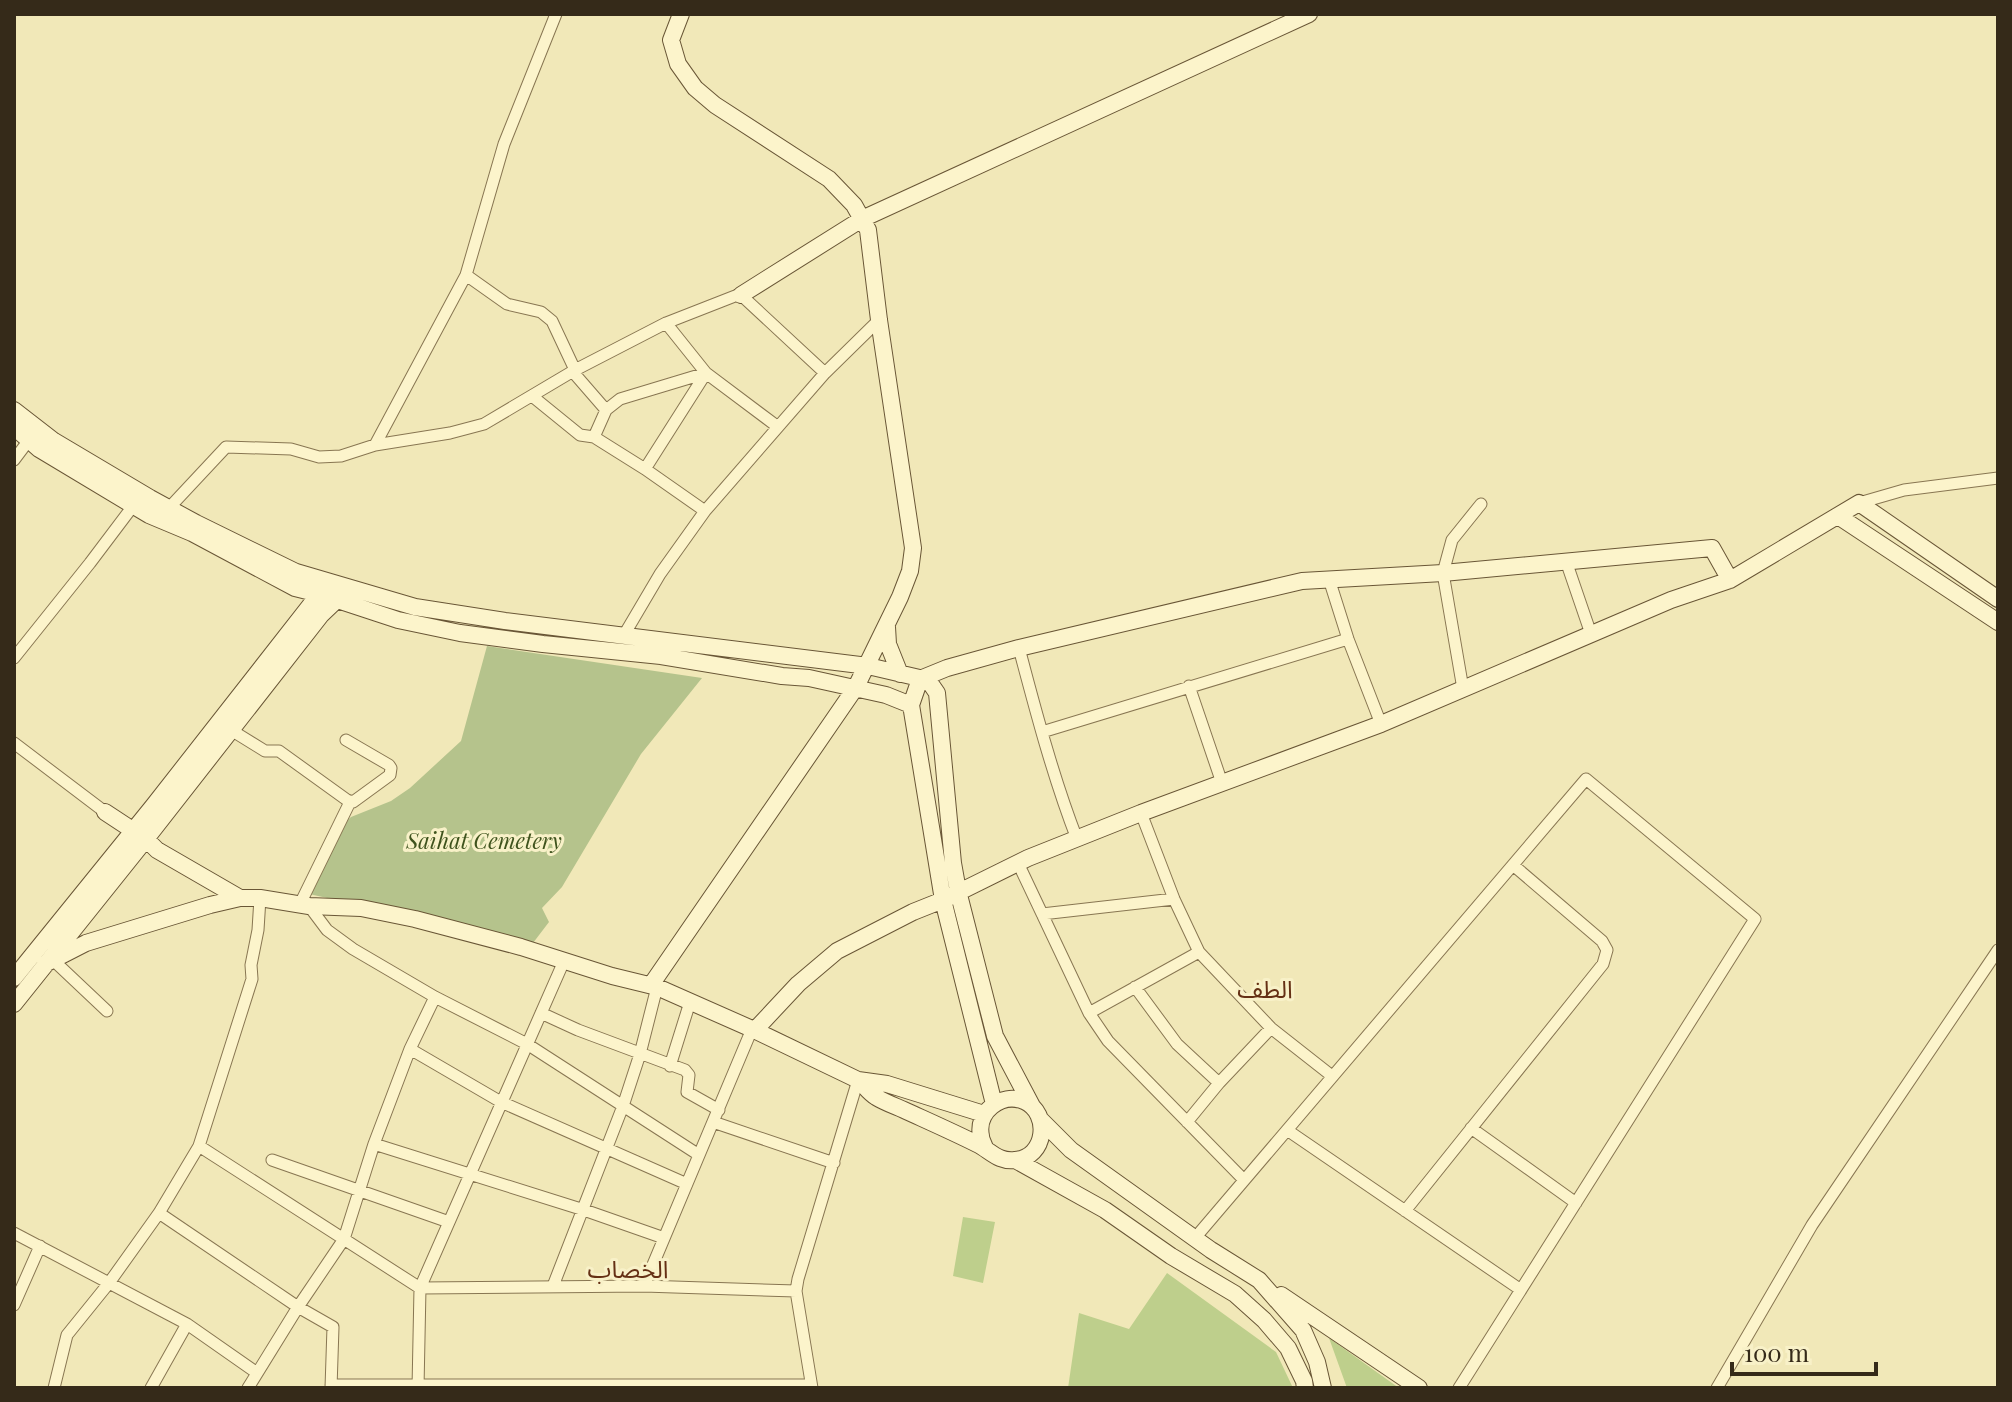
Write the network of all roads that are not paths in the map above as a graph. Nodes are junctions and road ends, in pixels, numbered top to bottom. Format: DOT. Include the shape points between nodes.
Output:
graph roads {
  1 [pos="556,14"];
  2 [pos="681,14"];
  3 [pos="1309,14"];
  4 [pos="862,219"];
  5 [pos="466,275"];
  6 [pos="741,295"];
  7 [pos="879,320"];
  8 [pos="666,323"];
  9 [pos="574,371"];
  10 [pos="706,373"];
  11 [pos="825,373"];
  12 [pos="532,396"];
  13 [pos="14,410"];
  14 [pos="606,410"];
  15 [pos="14,427"];
  16 [pos="778,427"];
  17 [pos="594,437"];
  18 [pos="29,440"];
  19 [pos="375,445"];
  20 [pos="14,460"];
  21 [pos="645,469"];
  22 [pos="1998,478"];
  23 [pos="1859,503"];
  24 [pos="1481,504"];
  25 [pos="133,506"];
  26 [pos="169,508"];
  27 [pos="705,511"];
  28 [pos="1838,516"];
  29 [pos="1566,561"];
  30 [pos="1443,573"];
  31 [pos="1329,579"];
  32 [pos="1730,580"];
  33 [pos="324,588"];
  34 [pos="350,588"];
  35 [pos="1998,599"];
  36 [pos="337,600"];
  37 [pos="1998,622"];
  38 [pos="887,627"];
  39 [pos="1591,634"];
  40 [pos="624,635"];
  41 [pos="1348,639"];
  42 [pos="1019,648"];
  43 [pos="14,658"];
  44 [pos="868,666"];
  45 [pos="900,674"];
  46 [pos="920,679"];
  47 [pos="1189,686"];
  48 [pos="856,687"];
  49 [pos="1463,689"];
  50 [pos="911,705"];
  51 [pos="1381,724"];
  52 [pos="231,730"];
  53 [pos="1042,732"];
  54 [pos="346,740"];
  55 [pos="14,743"];
  56 [pos="1222,783"];
  57 [pos="350,802"];
  58 [pos="105,812"];
  59 [pos="1141,813"];
  60 [pos="140,834"];
  61 [pos="1077,839"];
  62 [pos="1018,863"];
  63 [pos="1513,865"];
  64 [pos="958,891"];
  65 [pos="240,898"];
  66 [pos="260,898"];
  67 [pos="1174,899"];
  68 [pos="943,900"];
  69 [pos="304,905"];
  70 [pos="1042,914"];
  71 [pos="1998,950"];
  72 [pos="1199,952"];
  73 [pos="564,961"];
  74 [pos="49,962"];
  75 [pos="14,978"];
  76 [pos="654,986"];
  77 [pos="1135,987"];
  78 [pos="435,997"];
  79 [pos="690,1002"];
  80 [pos="14,1004"];
  81 [pos="107,1011"];
  82 [pos="541,1013"];
  83 [pos="1089,1013"];
  84 [pos="1271,1028"];
  85 [pos="753,1029"];
  86 [pos="527,1044"];
  87 [pos="410,1049"];
  88 [pos="640,1054"];
  89 [pos="670,1066"];
  90 [pos="1332,1076"];
  91 [pos="858,1080"];
  92 [pos="1219,1083"];
  93 [pos="501,1102"];
  94 [pos="623,1106"];
  95 [pos="989,1109"];
  96 [pos="719,1110"];
  97 [pos="1036,1113"];
  98 [pos="713,1122"];
  99 [pos="1187,1122"];
  100 [pos="1471,1128"];
  101 [pos="1287,1130"];
  102 [pos="374,1144"];
  103 [pos="199,1146"];
  104 [pos="985,1148"];
  105 [pos="607,1149"];
  106 [pos="699,1155"];
  107 [pos="272,1160"];
  108 [pos="1017,1161"];
  109 [pos="834,1163"];
  110 [pos="469,1174"];
  111 [pos="1244,1180"];
  112 [pos="687,1184"];
  113 [pos="359,1191"];
  114 [pos="1576,1203"];
  115 [pos="584,1210"];
  116 [pos="1405,1211"];
  117 [pos="159,1213"];
  118 [pos="449,1222"];
  119 [pos="14,1233"];
  120 [pos="664,1238"];
  121 [pos="1195,1238"];
  122 [pos="344,1239"];
  123 [pos="40,1246"];
  124 [pos="1259,1280"];
  125 [pos="109,1283"];
  126 [pos="553,1286"];
  127 [pos="644,1286"];
  128 [pos="420,1288"];
  129 [pos="17,1290"];
  130 [pos="1521,1290"];
  131 [pos="796,1291"];
  132 [pos="14,1305"];
  133 [pos="298,1307"];
  134 [pos="187,1324"];
  135 [pos="257,1373"];
  136 [pos="331,1386"];
  137 [pos="418,1386"];
  138 [pos="812,1386"];
  139 [pos="54,1388"];
  140 [pos="151,1388"];
  141 [pos="248,1388"];
  142 [pos="1305,1388"];
  143 [pos="1323,1388"];
  144 [pos="1419,1388"];
  145 [pos="1459,1388"];
  146 [pos="1717,1388"];
  1 -- 5 [label="street" via="504,144"];
  2 -- 4 [label="main road" via="671,40 678,64 695,88 829,179"];
  3 -- 4 [label="main road"];
  4 -- 6 [label="main road"];
  4 -- 7 [label="main road" via="868,230"];
  5 -- 9 [label="street" via="507,304 541,312 552,321"];
  5 -- 19 [label="street"];
  6 -- 8 [label="street"];
  6 -- 11 [label="street"];
  7 -- 11 [label="street"];
  7 -- 38 [label="main road" via="913,548 910,571"];
  8 -- 9 [label="street"];
  8 -- 10 [label="street"];
  9 -- 12 [label="street"];
  9 -- 14 [label="street"];
  10 -- 14 [label="street" via="620,399"];
  10 -- 16 [label="street"];
  10 -- 21 [label="street"];
  11 -- 16 [label="street"];
  12 -- 17 [label="street" via="580,435"];
  12 -- 19 [label="street" via="484,424"];
  13 -- 26 [label="main road" via="54,441"];
  14 -- 17 [label="street"];
  15 -- 18 [label="main road"];
  16 -- 27 [label="street"];
  17 -- 21 [label="street"];
  18 -- 20 [label="street"];
  18 -- 25 [label="main road"];
  19 -- 26 [label="street" via="319,457 291,449 226,447"];
  21 -- 27 [label="street"];
  22 -- 23 [label="street" via="1904,490"];
  23 -- 28 [label="main road"];
  23 -- 35 [label="main road"];
  24 -- 30 [label="street" via="1452,540"];
  25 -- 33 [label="main road" via="295,588"];
  25 -- 43 [label="street"];
  26 -- 33 [label="main road"];
  27 -- 40 [label="street"];
  28 -- 32 [label="main road"];
  28 -- 37 [label="main road"];
  29 -- 30 [label="main road"];
  29 -- 32 [label="main road" via="1712,548"];
  29 -- 39 [label="street"];
  30 -- 31 [label="main road"];
  30 -- 49 [label="street"];
  31 -- 41 [label="street"];
  31 -- 42 [label="main road"];
  32 -- 39 [label="main road"];
  33 -- 34 [label="main road"];
  33 -- 36 [label="main road"];
  33 -- 60 [label="main road"];
  34 -- 36 [label="main road"];
  34 -- 40 [label="main road" via="415,607"];
  36 -- 48 [label="main road" via="460,633 661,656"];
  36 -- 52 [label="main road"];
  38 -- 44 [label="main road"];
  38 -- 45 [label="main road"];
  39 -- 49 [label="main road"];
  40 -- 44 [label="main road"];
  41 -- 47 [label="street"];
  41 -- 51 [label="street"];
  42 -- 46 [label="main road"];
  42 -- 53 [label="street"];
  44 -- 45 [label="main road"];
  44 -- 48 [label="main road"];
  45 -- 46 [label="main road"];
  46 -- 50 [label="main road"];
  46 -- 64 [label="main road" via="928,680 937,693"];
  47 -- 53 [label="street"];
  47 -- 56 [label="street"];
  48 -- 50 [label="main road"];
  48 -- 76 [label="main road"];
  49 -- 51 [label="main road"];
  50 -- 68 [label="main road"];
  51 -- 56 [label="main road"];
  52 -- 57 [label="street" via="265,751 279,751"];
  52 -- 60 [label="main road"];
  53 -- 61 [label="street"];
  54 -- 57 [label="street" via="389,765 392,772"];
  55 -- 58 [label="street"];
  56 -- 59 [label="main road"];
  57 -- 69 [label="street"];
  58 -- 60 [label="main road"];
  59 -- 61 [label="main road"];
  59 -- 67 [label="street"];
  60 -- 65 [label="main road" via="157,850"];
  60 -- 66 [label="main road" via="164,842"];
  60 -- 74 [label="main road"];
  60 -- 75 [label="main road"];
  61 -- 62 [label="main road"];
  62 -- 64 [label="main road"];
  62 -- 70 [label="street"];
  63 -- 90 [label="street"];
  63 -- 100 [label="street" via="1607,950 1603,964"];
  63 -- 114 [label="street" via="1586,779 1755,919"];
  64 -- 68 [label="main road"];
  64 -- 97 [label="main road" via="995,1036"];
  65 -- 66 [label="main road"];
  65 -- 74 [label="main road" via="86,943"];
  66 -- 69 [label="main road"];
  66 -- 103 [label="street" via="252,979"];
  67 -- 70 [label="street"];
  67 -- 72 [label="street"];
  68 -- 85 [label="main road" via="837,951"];
  68 -- 95 [label="main road"];
  69 -- 73 [label="main road" via="361,908 415,919"];
  69 -- 78 [label="street" via="353,949"];
  70 -- 83 [label="street"];
  71 -- 146 [label="street" via="1812,1225"];
  72 -- 77 [label="street"];
  72 -- 84 [label="street"];
  73 -- 76 [label="main road"];
  73 -- 82 [label="street"];
  74 -- 80 [label="main road"];
  74 -- 81 [label="street"];
  76 -- 79 [label="main road"];
  76 -- 88 [label="street"];
  77 -- 83 [label="street"];
  77 -- 92 [label="street" via="1177,1044"];
  78 -- 86 [label="street"];
  78 -- 87 [label="street"];
  79 -- 85 [label="main road"];
  79 -- 89 [label="street"];
  82 -- 86 [label="street"];
  82 -- 88 [label="street"];
  83 -- 99 [label="street" via="1108,1041"];
  84 -- 90 [label="street"];
  84 -- 92 [label="street"];
  85 -- 91 [label="main road"];
  85 -- 96 [label="street"];
  86 -- 93 [label="street"];
  86 -- 94 [label="street"];
  87 -- 93 [label="street"];
  87 -- 102 [label="street"];
  88 -- 89 [label="street"];
  88 -- 94 [label="street"];
  89 -- 96 [label="street" via="688,1073 689,1095"];
  90 -- 101 [label="street"];
  91 -- 95 [label="main road"];
  91 -- 104 [label="main road" via="875,1097"];
  91 -- 109 [label="street"];
  92 -- 99 [label="street"];
  93 -- 105 [label="street"];
  93 -- 110 [label="street"];
  94 -- 105 [label="street"];
  94 -- 106 [label="street"];
  95 -- 97 [label="main road" via="1008,1099 1021,1100"];
  95 -- 104 [label="main road" via="980,1134"];
  96 -- 98 [label="street"];
  97 -- 108 [label="main road" via="1041,1140"];
  97 -- 121 [label="main road" via="1071,1150"];
  98 -- 106 [label="street"];
  98 -- 109 [label="street"];
  99 -- 111 [label="street"];
  100 -- 114 [label="street"];
  100 -- 116 [label="street"];
  101 -- 111 [label="street"];
  101 -- 116 [label="street"];
  102 -- 110 [label="street"];
  102 -- 113 [label="street"];
  103 -- 117 [label="street"];
  103 -- 122 [label="street"];
  104 -- 108 [label="main road" via="998,1158"];
  105 -- 112 [label="street"];
  105 -- 115 [label="street"];
  106 -- 112 [label="street"];
  107 -- 113 [label="street"];
  108 -- 142 [label="main road" via="1105,1210 1235,1294 1288,1348"];
  109 -- 131 [label="street"];
  110 -- 115 [label="street"];
  110 -- 118 [label="street"];
  111 -- 121 [label="street"];
  112 -- 120 [label="street"];
  113 -- 118 [label="street"];
  113 -- 122 [label="street"];
  114 -- 130 [label="street"];
  115 -- 120 [label="street"];
  115 -- 126 [label="street"];
  116 -- 130 [label="street"];
  117 -- 125 [label="street"];
  117 -- 133 [label="street"];
  118 -- 128 [label="street"];
  119 -- 123 [label="street"];
  120 -- 127 [label="street"];
  121 -- 124 [label="main road"];
  122 -- 128 [label="street"];
  122 -- 133 [label="street"];
  123 -- 125 [label="street"];
  123 -- 129 [label="street"];
  124 -- 143 [label="main road" via="1303,1330"];
  124 -- 144 [label="main road"];
  125 -- 134 [label="street"];
  125 -- 139 [label="street" via="67,1335"];
  126 -- 127 [label="street"];
  126 -- 128 [label="street"];
  127 -- 131 [label="street"];
  128 -- 137 [label="street"];
  129 -- 132 [label="street"];
  130 -- 145 [label="street"];
  131 -- 138 [label="street"];
  133 -- 135 [label="street"];
  133 -- 136 [label="street" via="333,1327"];
  134 -- 135 [label="street"];
  134 -- 140 [label="street"];
  135 -- 141 [label="street"];
  136 -- 137 [label="street"];
  137 -- 138 [label="street"];
}
